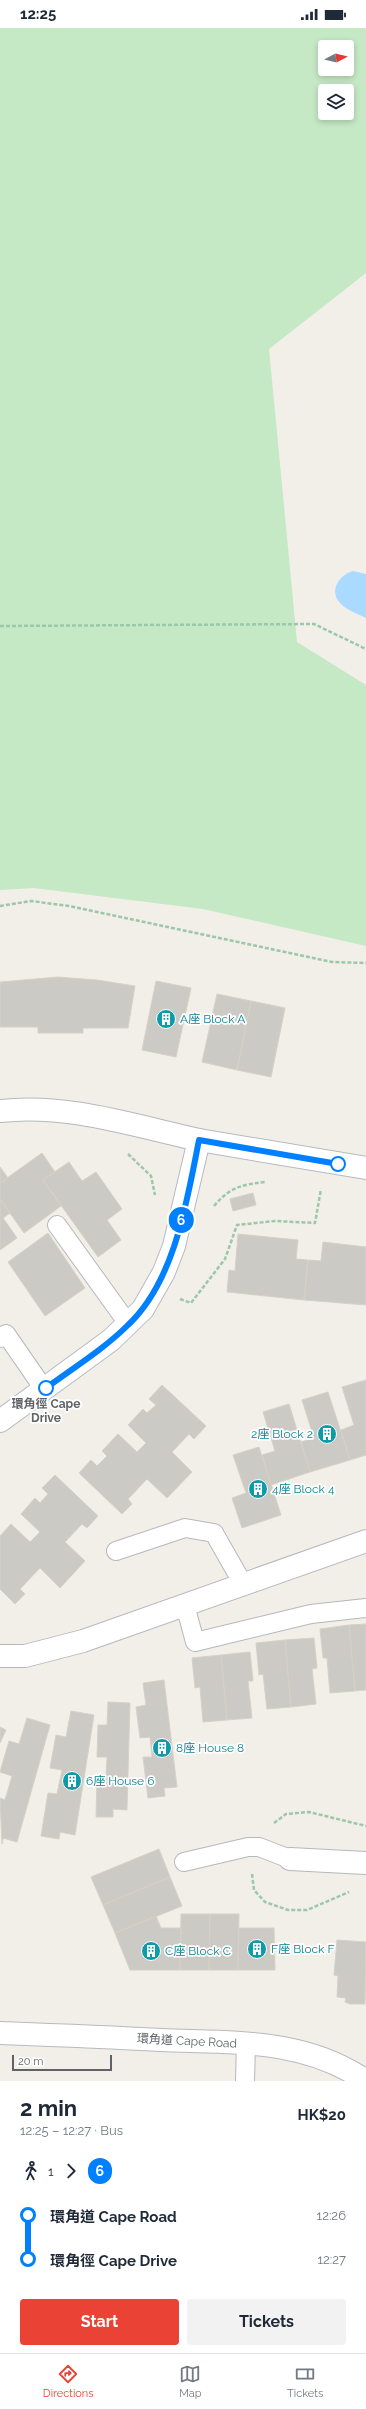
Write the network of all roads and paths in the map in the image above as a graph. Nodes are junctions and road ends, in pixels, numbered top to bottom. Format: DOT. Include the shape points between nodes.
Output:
graph roads {
  1 [pos="0,626"];
  2 [pos="366,649"];
  3 [pos="0,906"];
  4 [pos="366,963"];
  5 [pos="0,1111"];
  6 [pos="199,1140"];
  7 [pos="366,1168"];
  8 [pos="319,1195"];
  9 [pos="57,1225"];
  10 [pos="172,1297"];
  11 [pos="129,1325"];
  12 [pos="0,1338"];
  13 [pos="44,1389"];
  14 [pos="0,1421"];
  15 [pos="366,1541"];
  16 [pos="116,1551"];
  17 [pos="243,1584"];
  18 [pos="185,1605"];
  19 [pos="366,1608"];
  20 [pos="0,1656"];
  21 [pos="290,1859"];
  22 [pos="184,1862"];
  23 [pos="366,1862"];
  24 [pos="0,2033"];
  25 [pos="246,2044"];
  26 [pos="244,2081"];
  27 [pos="366,2081"];
  1 -- 2 [label="path" via="314,624"];
  3 -- 4 [label="path" via="31,901 69,906 332,962"];
  5 -- 6 [label="street" via="69,1112"];
  6 -- 7 [label="street"];
  6 -- 11 [label="street" via="174,1246 154,1291"];
  8 -- 10 [label="path" via="314,1222 275,1221 237,1225 225,1260 191,1303"];
  9 -- 11 [label="lane"];
  11 -- 13 [label="street"];
  12 -- 13 [label="lane" via="6,1334"];
  13 -- 14 [label="street"];
  15 -- 17 [label="street"];
  16 -- 17 [label="lane" via="185,1528 214,1533"];
  17 -- 18 [label="street"];
  18 -- 19 [label="lane" via="195,1642 311,1614"];
  18 -- 20 [label="street" via="83,1641 25,1656"];
  21 -- 22 [label="lane" via="259,1847 248,1847"];
  21 -- 23 [label="street"];
  24 -- 25 [label="street, 環角道 Cape Road"];
  25 -- 26 [label="lane"];
  25 -- 27 [label="street, 環角道 Cape Road" via="298,2050 320,2056 339,2064"];
}
